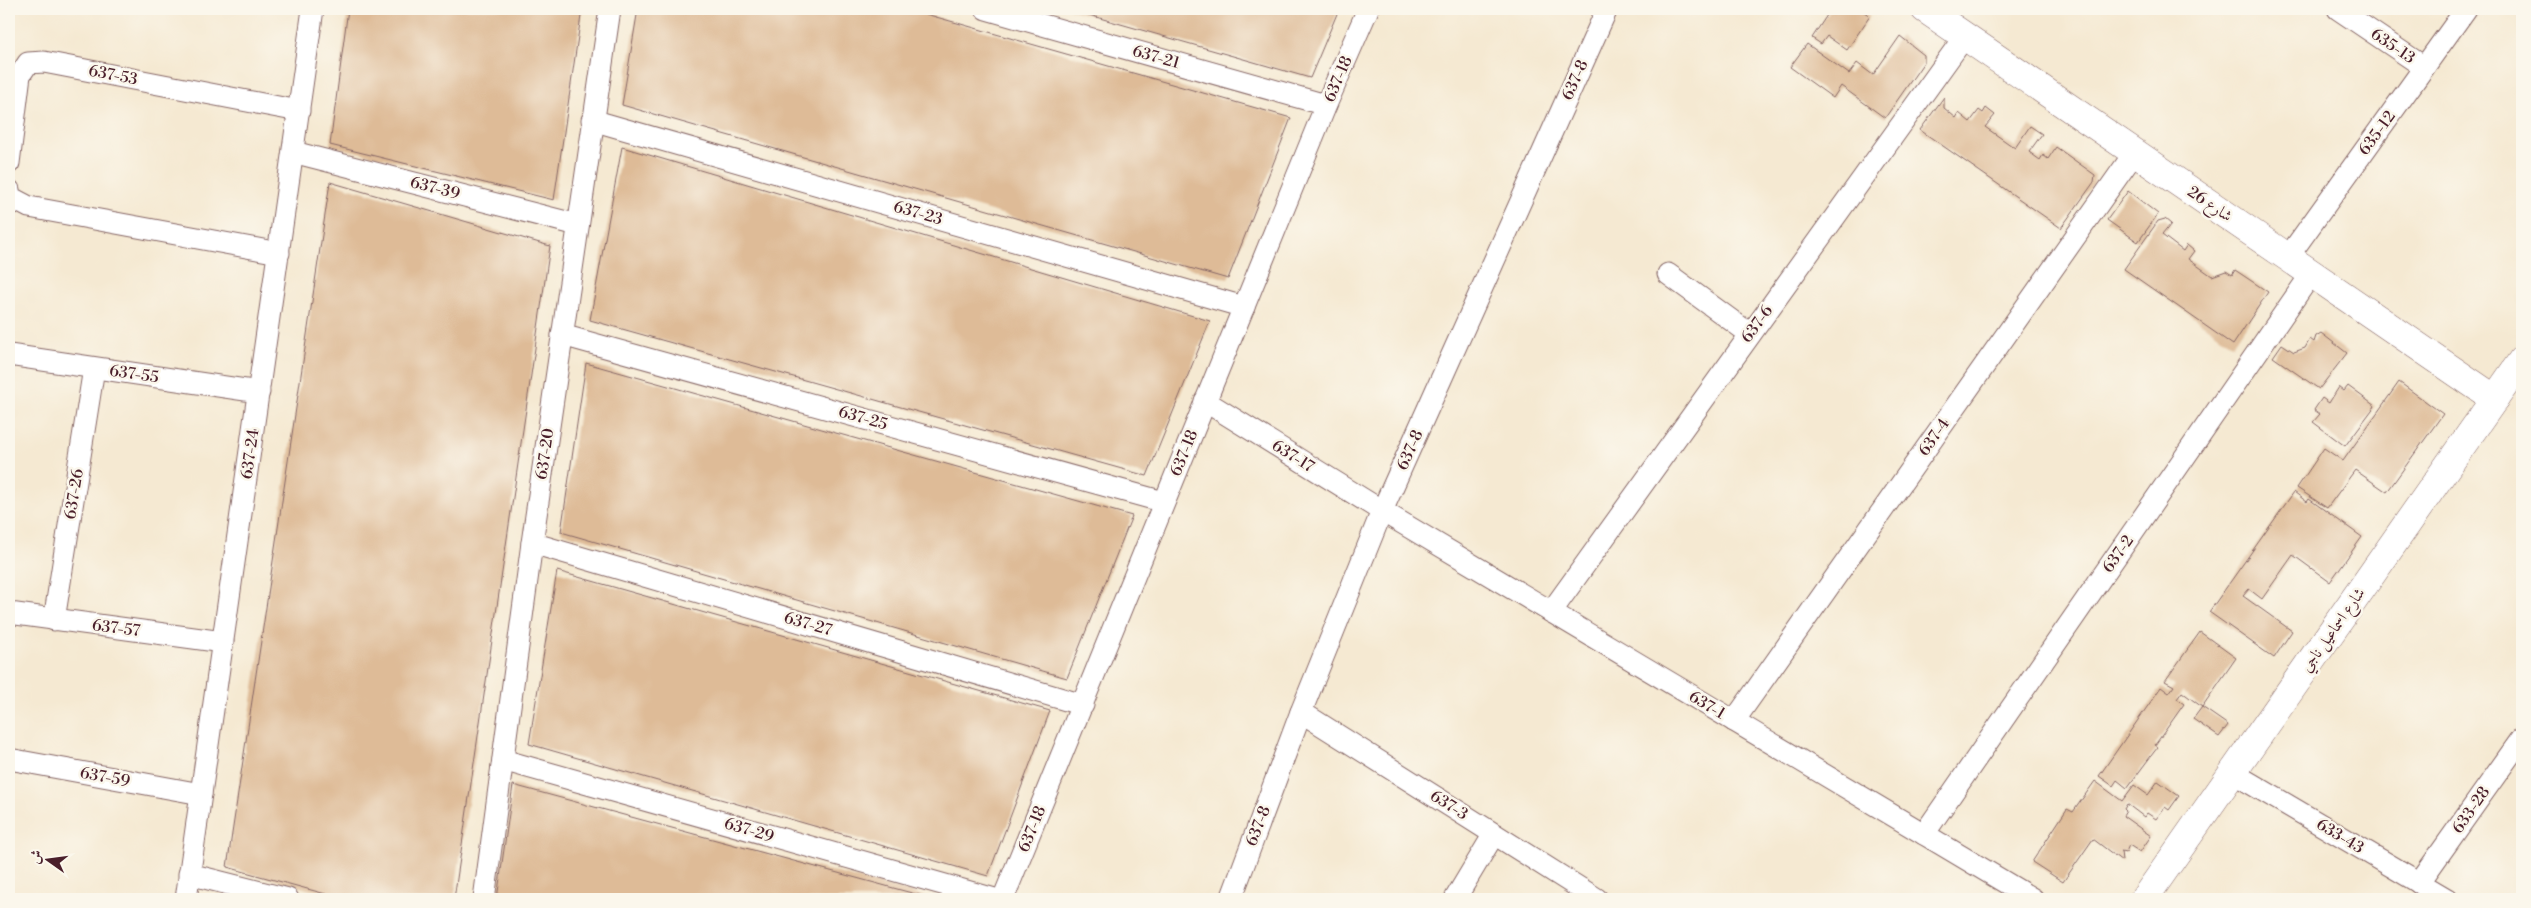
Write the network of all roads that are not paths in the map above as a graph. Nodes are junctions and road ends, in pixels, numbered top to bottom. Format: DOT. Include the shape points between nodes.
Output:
graph roads {
  1 [pos="313,9"];
  2 [pos="610,9"];
  3 [pos="986,9"];
  4 [pos="1368,9"];
  5 [pos="1607,9"];
  6 [pos="1925,9"];
  7 [pos="2338,9"];
  8 [pos="2466,9"];
  9 [pos="1965,36"];
  10 [pos="2424,67"];
  11 [pos="1326,105"];
  12 [pos="299,111"];
  13 [pos="592,120"];
  14 [pos="294,152"];
  15 [pos="2135,152"];
  16 [pos="9,163"];
  17 [pos="9,190"];
  18 [pos="578,225"];
  19 [pos="279,253"];
  20 [pos="2288,257"];
  21 [pos="2312,273"];
  22 [pos="1668,274"];
  23 [pos="1244,307"];
  24 [pos="1750,334"];
  25 [pos="562,335"];
  26 [pos="9,355"];
  27 [pos="2522,360"];
  28 [pos="94,368"];
  29 [pos="259,392"];
  30 [pos="2495,398"];
  31 [pos="1205,402"];
  32 [pos="1164,502"];
  33 [pos="1382,511"];
  34 [pos="532,543"];
  35 [pos="1551,612"];
  36 [pos="9,613"];
  37 [pos="54,620"];
  38 [pos="223,642"];
  39 [pos="1083,705"];
  40 [pos="1301,712"];
  41 [pos="1734,721"];
  42 [pos="2522,738"];
  43 [pos="9,759"];
  44 [pos="503,760"];
  45 [pos="2233,773"];
  46 [pos="200,794"];
  47 [pos="1494,834"];
  48 [pos="1924,834"];
  49 [pos="189,874"];
  50 [pos="2419,883"];
  51 [pos="186,899"];
  52 [pos="288,899"];
  53 [pos="484,899"];
  54 [pos="995,899"];
  55 [pos="1003,899"];
  56 [pos="1231,899"];
  57 [pos="1455,899"];
  58 [pos="1597,899"];
  59 [pos="2033,899"];
  60 [pos="2144,899"];
  61 [pos="2447,899"];
  1 -- 12 [label="street, 637-24"];
  2 -- 13 [label="street, 637-20"];
  3 -- 11 [label="street, 637-21"];
  4 -- 11 [label="street, 637-18"];
  5 -- 33 [label="street, 637-8"];
  6 -- 9 [label="street, شارع 26"];
  7 -- 10 [label="street, 635-13"];
  8 -- 10 [label="street, 635-12"];
  9 -- 15 [label="street, شارع 26"];
  9 -- 24 [label="street, 637-6"];
  10 -- 20 [label="street, 635-12"];
  11 -- 23 [label="street, 637-18"];
  12 -- 14 [label="street, 637-24"];
  12 -- 16 [label="street, 637-53" via="44,62 28,63 20,76"];
  13 -- 18 [label="street, 637-20"];
  13 -- 23 [label="street, 637-23"];
  14 -- 18 [label="street, 637-39"];
  14 -- 19 [label="street, 637-24"];
  15 -- 20 [label="street, شارع 26"];
  15 -- 41 [label="street, 637-4"];
  17 -- 19 [label="street" via="10,197 28,207"];
  18 -- 25 [label="street, 637-20"];
  19 -- 29 [label="street, 637-24"];
  20 -- 21 [label="street, شارع 26"];
  21 -- 30 [label="street, شارع 26"];
  21 -- 48 [label="street, 637-2"];
  22 -- 24 [label="street"];
  23 -- 31 [label="street, 637-18"];
  24 -- 35 [label="street, 637-6"];
  25 -- 32 [label="street, 637-25"];
  25 -- 34 [label="street, 637-20"];
  26 -- 28 [label="street, 637-55"];
  27 -- 30 [label="street, شارع اسماعيل ناجي"];
  28 -- 29 [label="street, 637-55"];
  28 -- 37 [label="street, 637-26"];
  29 -- 38 [label="street, 637-24"];
  30 -- 45 [label="street, شارع اسماعيل ناجي"];
  31 -- 32 [label="street, 637-18"];
  31 -- 33 [label="street, 637-17"];
  32 -- 39 [label="street, 637-18"];
  33 -- 35 [label="street, 637-1"];
  33 -- 40 [label="street, 637-8"];
  34 -- 39 [label="street, 637-27"];
  34 -- 44 [label="street, 637-20"];
  35 -- 41 [label="street, 637-1"];
  36 -- 37 [label="street, 637-57"];
  37 -- 38 [label="street, 637-57"];
  38 -- 46 [label="street, 637-24"];
  39 -- 55 [label="street, 637-18"];
  40 -- 47 [label="street, 637-3"];
  40 -- 56 [label="street, 637-8"];
  41 -- 48 [label="street, 637-1"];
  42 -- 50 [label="street, 633-28"];
  43 -- 46 [label="street, 637-59"];
  44 -- 53 [label="street, 637-20"];
  44 -- 54 [label="street, 637-29"];
  45 -- 50 [label="street, 633-43"];
  45 -- 60 [label="street, شارع اسماعيل ناجي"];
  46 -- 49 [label="street, 637-24"];
  47 -- 57 [label="street"];
  47 -- 58 [label="street, 637-3"];
  48 -- 59 [label="street, 637-1"];
  49 -- 51 [label="street, 637-24"];
  49 -- 52 [label="street"];
  50 -- 61 [label="street, 633-43"];
}
